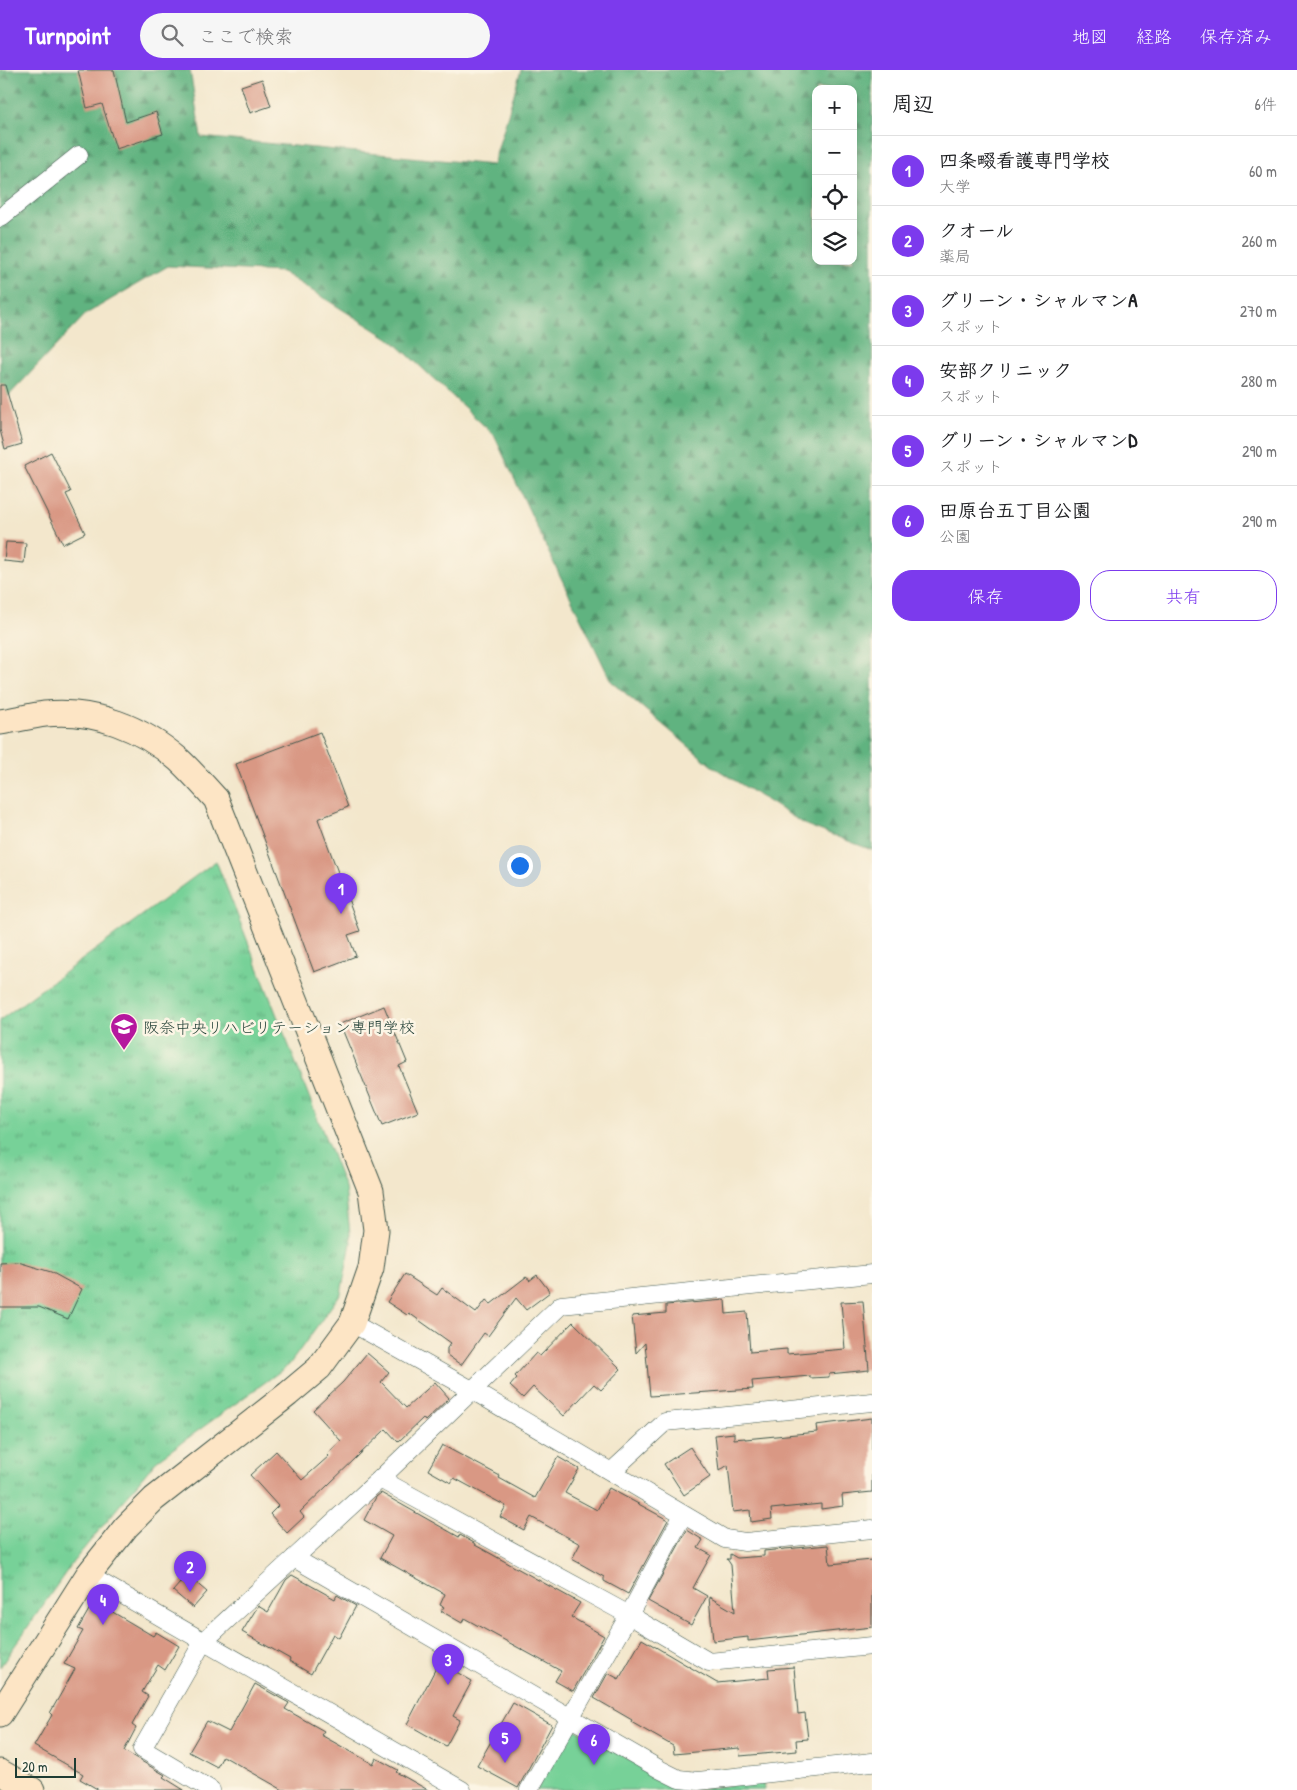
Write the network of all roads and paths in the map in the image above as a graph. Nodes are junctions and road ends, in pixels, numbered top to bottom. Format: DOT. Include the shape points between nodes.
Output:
graph roads {
  1 [pos="79,154"];
  2 [pos="0,218"];
  3 [pos="0,722"];
  4 [pos="872,1274"];
  5 [pos="352,1323"];
  6 [pos="472,1390"];
  7 [pos="872,1402"];
  8 [pos="610,1472"];
  9 [pos="380,1479"];
  10 [pos="683,1515"];
  11 [pos="872,1529"];
  12 [pos="294,1558"];
  13 [pos="88,1575"];
  14 [pos="629,1615"];
  15 [pos="203,1642"];
  16 [pos="872,1646"];
  17 [pos="0,1714"];
  18 [pos="571,1717"];
  19 [pos="872,1762"];
  20 [pos="0,1772"];
  21 [pos="32,1790"];
  22 [pos="211,1790"];
  23 [pos="462,1790"];
  24 [pos="529,1790"];
  1 -- 2 [label="street"];
  3 -- 5 [label="street" via="47,714 82,715 119,722 150,738 179,760 216,798 371,1191 376,1230 371,1268"];
  4 -- 6 [label="street" via="561,1305"];
  5 -- 6 [label="street"];
  5 -- 13 [label="street" via="319,1368 154,1499 126,1526"];
  6 -- 8 [label="street"];
  6 -- 9 [label="street"];
  7 -- 8 [label="street" via="665,1422"];
  8 -- 10 [label="street"];
  9 -- 12 [label="street"];
  9 -- 14 [label="street"];
  10 -- 11 [label="street" via="725,1539 745,1542"];
  10 -- 14 [label="street"];
  12 -- 15 [label="street"];
  12 -- 18 [label="street"];
  13 -- 15 [label="street"];
  13 -- 17 [label="street"];
  14 -- 16 [label="street" via="709,1662"];
  14 -- 18 [label="street"];
  15 -- 22 [label="street" via="142,1749"];
  15 -- 23 [label="street"];
  18 -- 19 [label="street" via="661,1770 679,1778 698,1781"];
  18 -- 24 [label="street"];
  20 -- 21 [label="street"];
}
